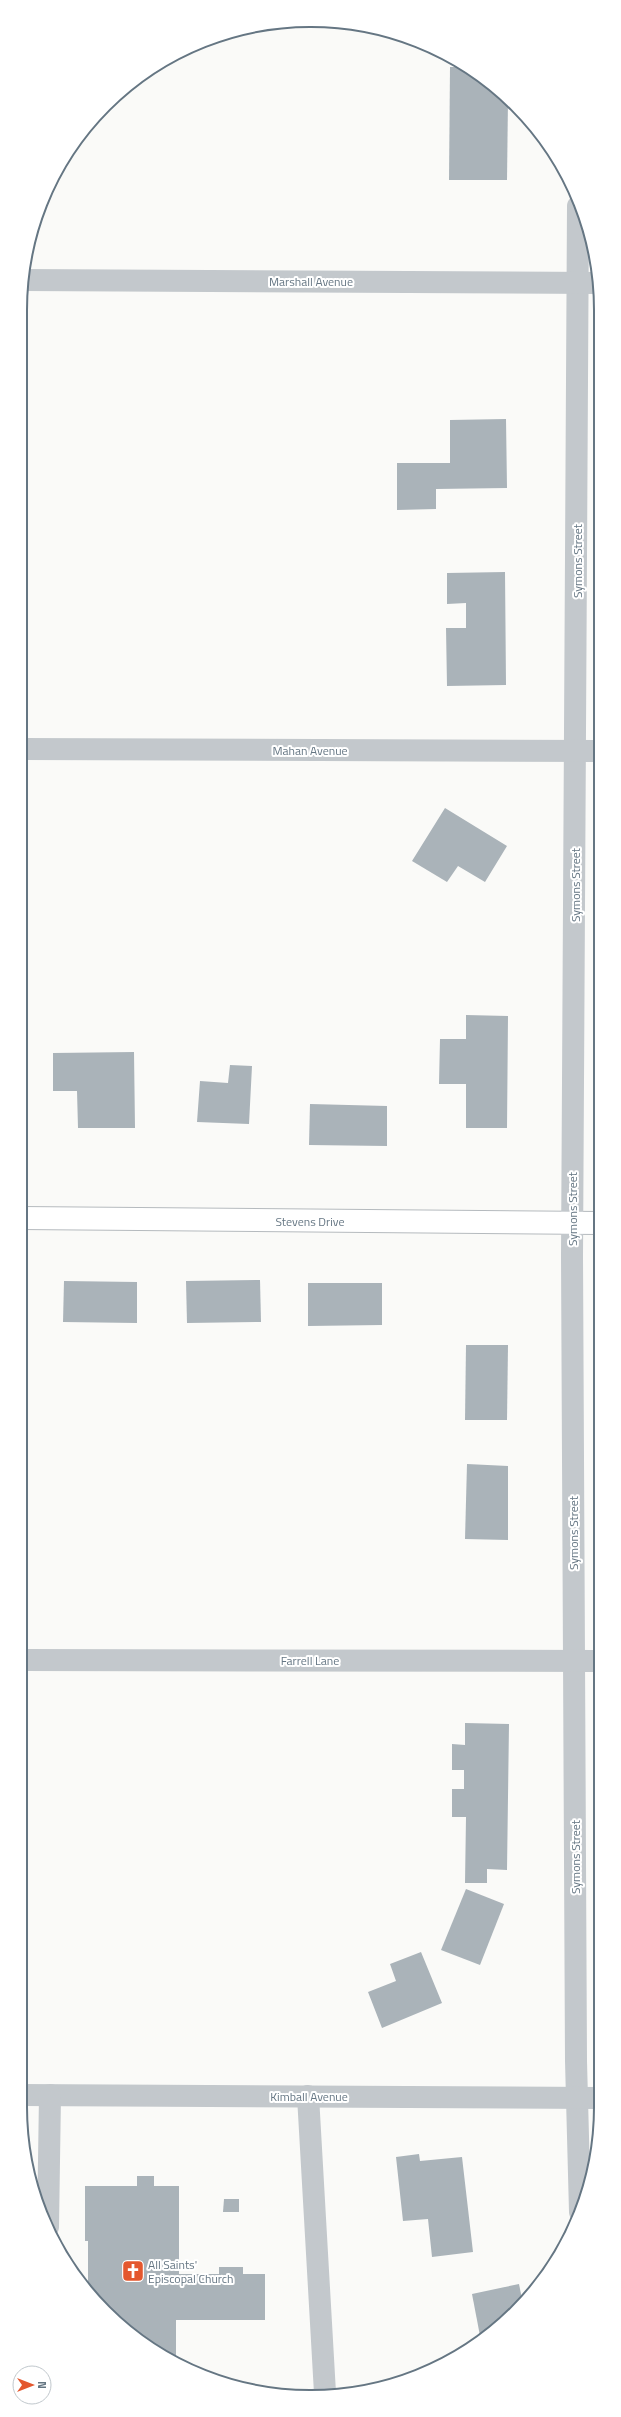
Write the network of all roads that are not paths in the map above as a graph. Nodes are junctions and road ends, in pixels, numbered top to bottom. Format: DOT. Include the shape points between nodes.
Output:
graph roads {
  1 [pos="580,224"];
  2 [pos="29,280"];
  3 [pos="588,282"];
  4 [pos="27,749"];
  5 [pos="575,750"];
  6 [pos="594,750"];
  7 [pos="27,1218"];
  8 [pos="572,1223"];
  9 [pos="594,1223"];
  10 [pos="27,1660"];
  11 [pos="574,1661"];
  12 [pos="594,1661"];
  13 [pos="27,2095"];
  14 [pos="50,2095"];
  15 [pos="308,2096"];
  16 [pos="576,2098"];
  17 [pos="594,2098"];
  18 [pos="579,2196"];
  19 [pos="48,2213"];
  20 [pos="325,2389"];
  1 -- 3 [label="street, Symons Street"];
  2 -- 3 [label="street, Marshall Avenue"];
  3 -- 5 [label="street, Symons Street"];
  4 -- 5 [label="street, Mahan Avenue"];
  5 -- 6 [label="street, Mahan Avenue"];
  5 -- 8 [label="street, Symons Street"];
  7 -- 8 [label="main road, Stevens Drive"];
  8 -- 9 [label="main road, Stevens Drive"];
  8 -- 11 [label="street, Symons Street"];
  10 -- 11 [label="street, Farrell Lane"];
  11 -- 12 [label="street, Farrell Lane"];
  11 -- 16 [label="street, Symons Street"];
  13 -- 14 [label="street, Kimball Avenue"];
  14 -- 15 [label="street, Kimball Avenue"];
  14 -- 19 [label="street"];
  15 -- 16 [label="street, Kimball Avenue"];
  15 -- 20 [label="street"];
  16 -- 17 [label="street, Kimball Avenue"];
  16 -- 18 [label="street, Symons Street"];
}
